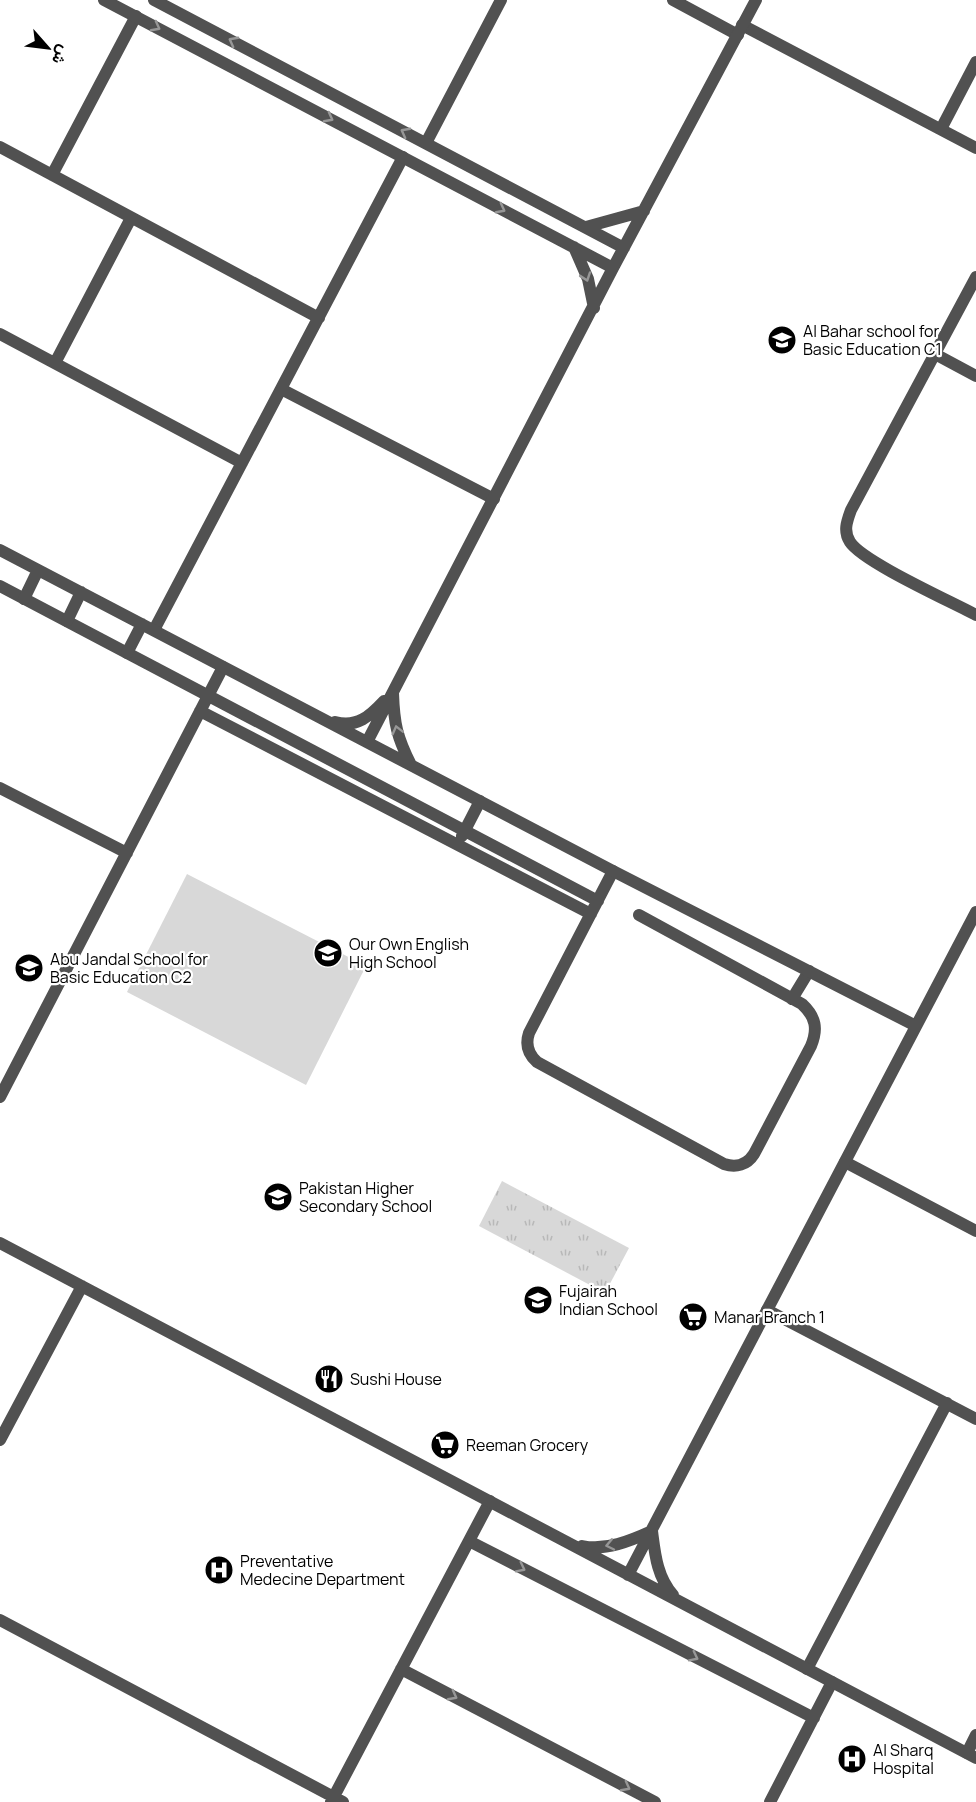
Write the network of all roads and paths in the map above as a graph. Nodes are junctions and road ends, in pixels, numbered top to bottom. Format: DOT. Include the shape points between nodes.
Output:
graph roads {
  1 [pos="104,0"];
  2 [pos="501,0"];
  3 [pos="673,0"];
  4 [pos="756,0"];
  5 [pos="159,1"];
  6 [pos="136,16"];
  7 [pos="740,30"];
  8 [pos="976,62"];
  9 [pos="941,129"];
  10 [pos="426,143"];
  11 [pos="0,147"];
  12 [pos="976,148"];
  13 [pos="403,158"];
  14 [pos="52,175"];
  15 [pos="644,212"];
  16 [pos="131,218"];
  17 [pos="586,227"];
  18 [pos="574,248"];
  19 [pos="624,248"];
  20 [pos="613,268"];
  21 [pos="976,277"];
  22 [pos="594,308"];
  23 [pos="319,318"];
  24 [pos="0,334"];
  25 [pos="935,354"];
  26 [pos="55,363"];
  27 [pos="976,376"];
  28 [pos="281,389"];
  29 [pos="242,463"];
  30 [pos="494,499"];
  31 [pos="0,549"];
  32 [pos="38,570"];
  33 [pos="0,586"];
  34 [pos="81,592"];
  35 [pos="24,599"];
  36 [pos="976,615"];
  37 [pos="67,621"];
  38 [pos="142,624"];
  39 [pos="154,630"];
  40 [pos="127,653"];
  41 [pos="223,667"];
  42 [pos="393,692"];
  43 [pos="208,695"];
  44 [pos="200,711"];
  45 [pos="323,719"];
  46 [pos="367,742"];
  47 [pos="411,765"];
  48 [pos="0,788"];
  49 [pos="480,801"];
  50 [pos="465,830"];
  51 [pos="457,845"];
  52 [pos="127,853"];
  53 [pos="613,872"];
  54 [pos="598,901"];
  55 [pos="976,912"];
  56 [pos="591,914"];
  57 [pos="639,915"];
  58 [pos="809,971"];
  59 [pos="792,999"];
  60 [pos="916,1026"];
  61 [pos="0,1097"];
  62 [pos="845,1162"];
  63 [pos="976,1231"];
  64 [pos="0,1243"];
  65 [pos="82,1286"];
  66 [pos="767,1310"];
  67 [pos="947,1403"];
  68 [pos="976,1419"];
  69 [pos="0,1440"];
  70 [pos="489,1501"];
  71 [pos="652,1531"];
  72 [pos="469,1541"];
  73 [pos="567,1542"];
  74 [pos="628,1575"];
  75 [pos="680,1602"];
  76 [pos="0,1620"];
  77 [pos="401,1669"];
  78 [pos="807,1669"];
  79 [pos="832,1682"];
  80 [pos="814,1718"];
  81 [pos="976,1735"];
  82 [pos="971,1756"];
  83 [pos="336,1800"];
  84 [pos="655,1802"];
  85 [pos="770,1802"];
  1 -- 6 [label="street"];
  2 -- 10 [label="street"];
  3 -- 7 [label="street"];
  4 -- 7 [label="street"];
  10 -- 5 [label="street, one-way"];
  6 -- 13 [label="street, one-way"];
  6 -- 14 [label="street"];
  7 -- 9 [label="street"];
  7 -- 15 [label="street"];
  8 -- 9 [label="street"];
  9 -- 12 [label="street"];
  10 -- 17 [label="street"];
  11 -- 14 [label="street"];
  13 -- 18 [label="street, one-way"];
  13 -- 23 [label="street"];
  14 -- 16 [label="street"];
  15 -- 17 [label="street"];
  15 -- 19 [label="street"];
  16 -- 23 [label="street"];
  16 -- 26 [label="street"];
  17 -- 19 [label="street"];
  18 -- 20 [label="street"];
  18 -- 22 [label="street, one-way" via="588,279"];
  19 -- 20 [label="street"];
  20 -- 22 [label="street"];
  21 -- 25 [label="street"];
  22 -- 30 [label="street"];
  23 -- 28 [label="street"];
  24 -- 26 [label="street"];
  25 -- 27 [label="street"];
  25 -- 36 [label="street" via="851,510 846,533 868,558"];
  26 -- 29 [label="street"];
  28 -- 29 [label="street"];
  28 -- 30 [label="street"];
  29 -- 39 [label="street"];
  30 -- 42 [label="street"];
  31 -- 32 [label="street"];
  32 -- 34 [label="street"];
  32 -- 35 [label="street"];
  33 -- 35 [label="street"];
  34 -- 37 [label="street"];
  34 -- 38 [label="street"];
  35 -- 37 [label="street"];
  37 -- 40 [label="street"];
  38 -- 39 [label="street"];
  38 -- 40 [label="street"];
  39 -- 41 [label="street"];
  40 -- 43 [label="street"];
  41 -- 43 [label="street"];
  41 -- 45 [label="street"];
  42 -- 45 [label="street" via="368,718 346,725"];
  42 -- 46 [label="street"];
  47 -- 42 [label="street, one-way" via="394,726"];
  43 -- 44 [label="street"];
  43 -- 50 [label="street"];
  44 -- 51 [label="street"];
  44 -- 52 [label="street"];
  45 -- 46 [label="street"];
  46 -- 47 [label="street"];
  47 -- 49 [label="street"];
  48 -- 52 [label="street"];
  49 -- 50 [label="street"];
  49 -- 53 [label="street"];
  50 -- 51 [label="street"];
  50 -- 54 [label="street"];
  51 -- 56 [label="street"];
  52 -- 61 [label="street"];
  53 -- 54 [label="street"];
  53 -- 58 [label="street"];
  54 -- 56 [label="street"];
  55 -- 60 [label="street"];
  56 -- 59 [label="street" via="529,1033 529,1054 537,1062 724,1164 741,1165 750,1159 811,1046 814,1019 802,1004"];
  57 -- 59 [label="street"];
  58 -- 59 [label="street"];
  58 -- 60 [label="street"];
  60 -- 62 [label="street"];
  62 -- 63 [label="street"];
  62 -- 66 [label="street"];
  64 -- 65 [label="street"];
  65 -- 69 [label="street"];
  65 -- 70 [label="street"];
  66 -- 67 [label="street"];
  66 -- 71 [label="street"];
  67 -- 68 [label="street"];
  67 -- 78 [label="street"];
  70 -- 72 [label="street"];
  70 -- 73 [label="street"];
  71 -- 73 [label="street, one-way" via="595,1549"];
  71 -- 74 [label="street"];
  71 -- 75 [label="street" via="656,1563 664,1585"];
  72 -- 77 [label="street"];
  72 -- 80 [label="street, one-way"];
  73 -- 74 [label="street"];
  74 -- 75 [label="street"];
  75 -- 78 [label="street"];
  76 -- 83 [label="street"];
  77 -- 83 [label="street"];
  77 -- 84 [label="street, one-way"];
  78 -- 79 [label="street"];
  79 -- 80 [label="street"];
  79 -- 82 [label="street"];
  80 -- 85 [label="street"];
  81 -- 82 [label="street"];
}
